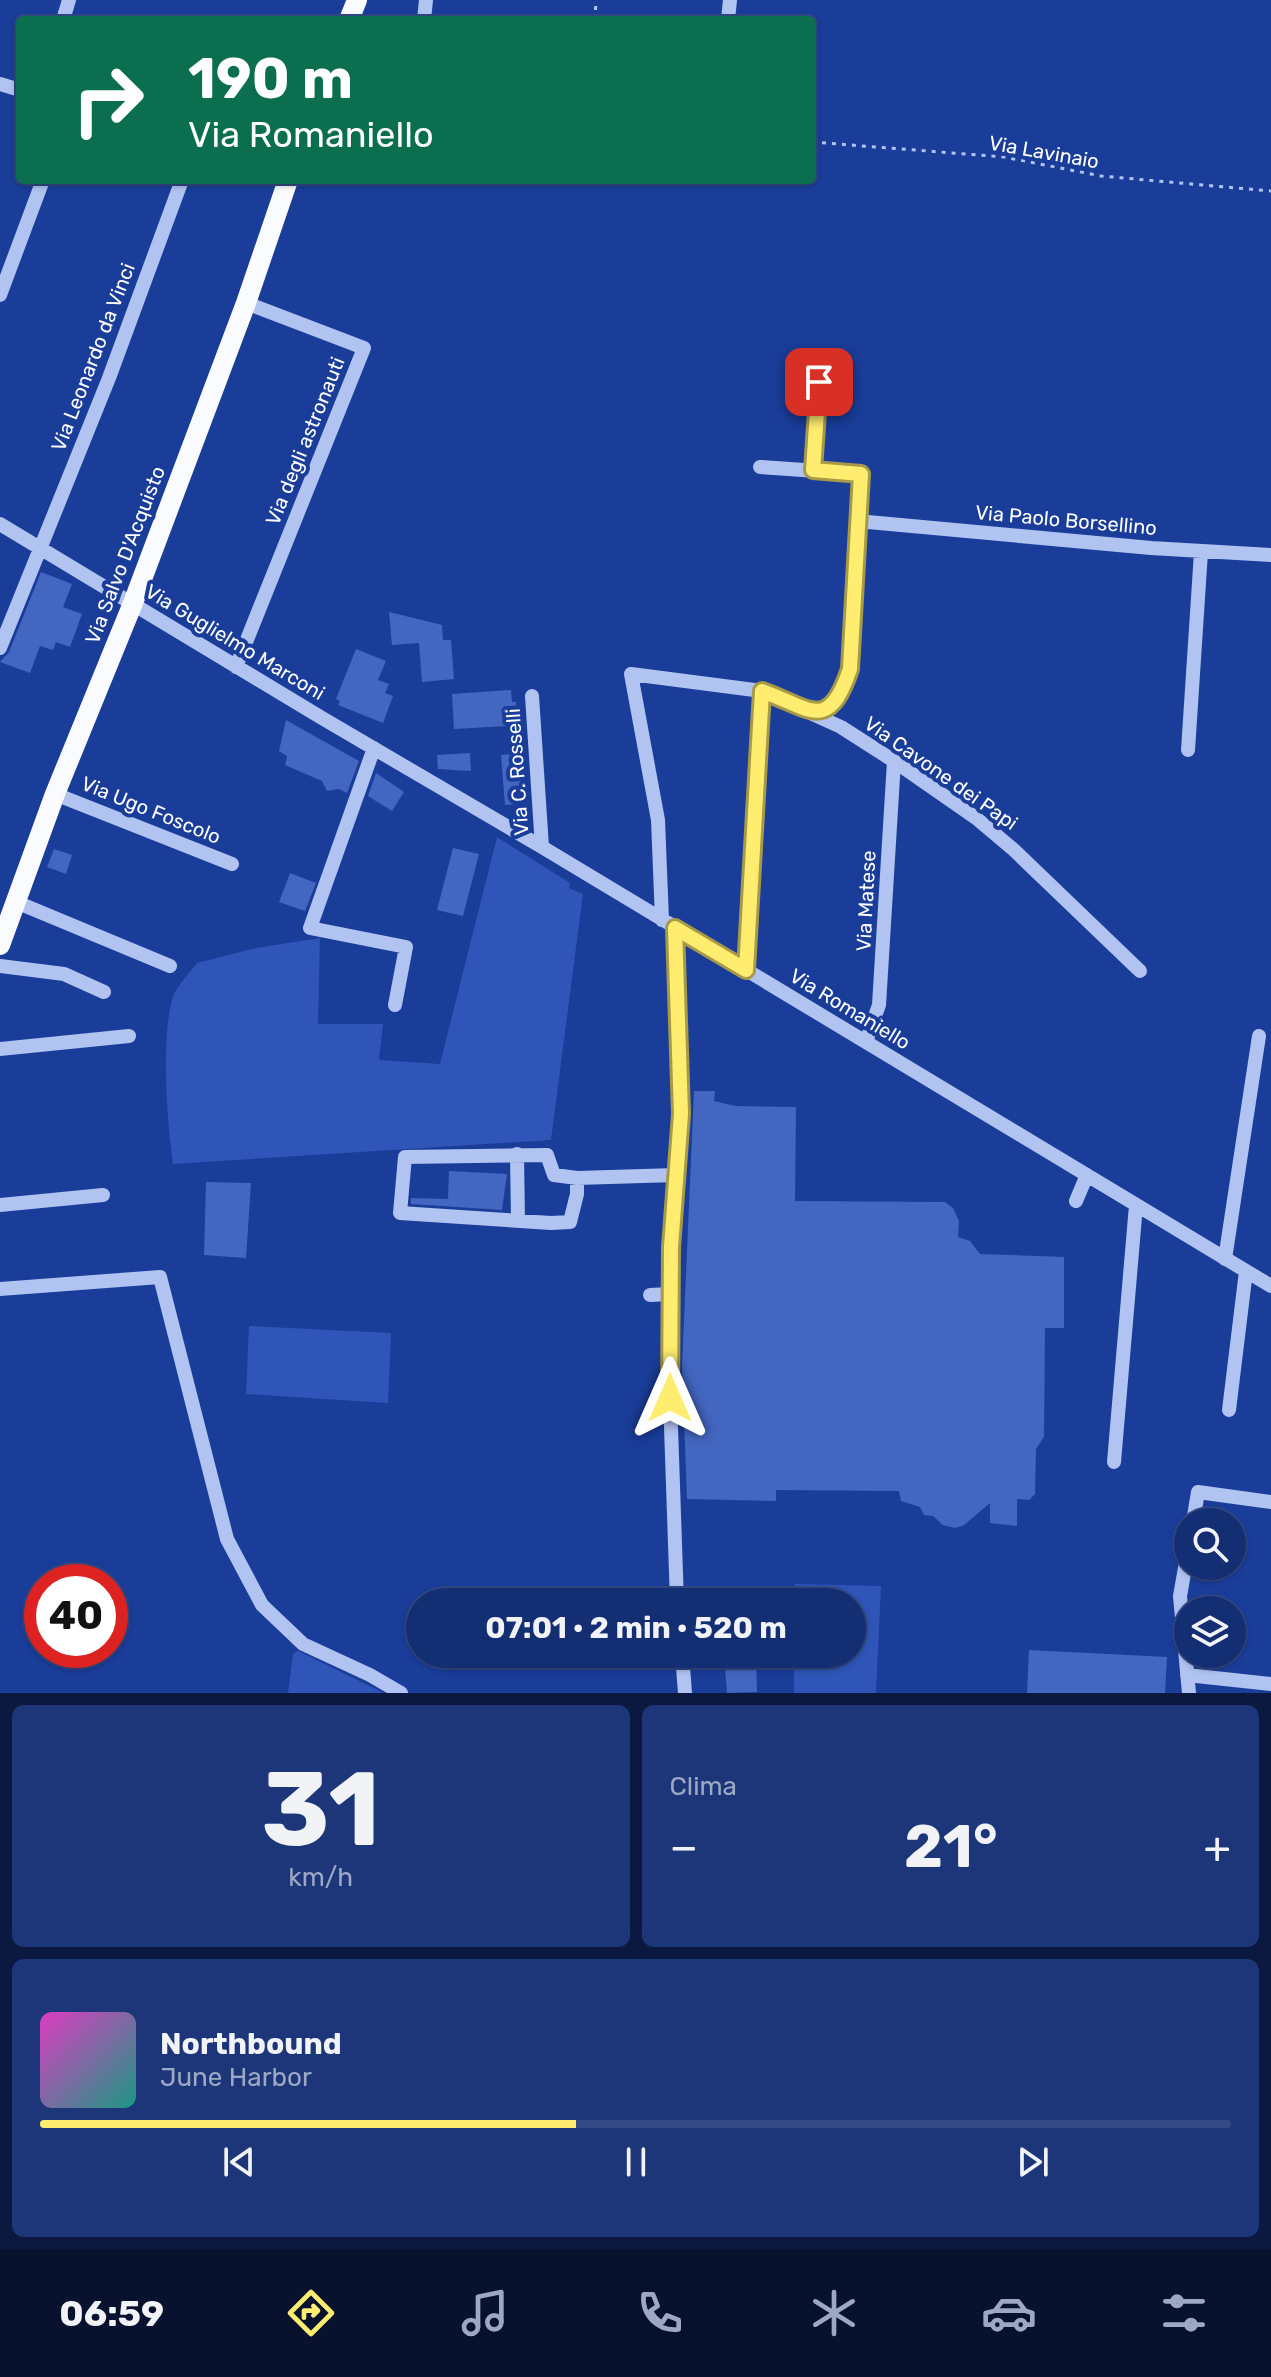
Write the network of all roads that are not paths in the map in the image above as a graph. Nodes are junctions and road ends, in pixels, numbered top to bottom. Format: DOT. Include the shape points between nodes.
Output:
graph roads {
  1 [pos="42,184"];
  2 [pos="181,184"];
  3 [pos="287,184"];
  4 [pos="0,295"];
  5 [pos="246,303"];
  6 [pos="819,382"];
  7 [pos="760,467"];
  8 [pos="813,470"];
  9 [pos="857,521"];
  10 [pos="0,524"];
  11 [pos="38,548"];
  12 [pos="1201,552"];
  13 [pos="1271,555"];
  14 [pos="133,603"];
  15 [pos="0,648"];
  16 [pos="236,667"];
  17 [pos="762,691"];
  18 [pos="532,696"];
  19 [pos="811,712"];
  20 [pos="374,748"];
  21 [pos="1188,750"];
  22 [pos="894,761"];
  23 [pos="408,768"];
  24 [pos="55,794"];
  25 [pos="542,847"];
  26 [pos="232,864"];
  27 [pos="16,902"];
  28 [pos="662,920"];
  29 [pos="675,928"];
  30 [pos="0,945"];
  31 [pos="0,966"];
  32 [pos="170,966"];
  33 [pos="746,970"];
  34 [pos="1140,971"];
  35 [pos="104,992"];
  36 [pos="395,1005"];
  37 [pos="129,1036"];
  38 [pos="1259,1036"];
  39 [pos="866,1042"];
  40 [pos="0,1049"];
  41 [pos="517,1154"];
  42 [pos="676,1175"];
  43 [pos="1087,1175"];
  44 [pos="577,1178"];
  45 [pos="103,1195"];
  46 [pos="1076,1201"];
  47 [pos="0,1205"];
  48 [pos="1136,1205"];
  49 [pos="518,1221"];
  50 [pos="1225,1259"];
  51 [pos="1246,1271"];
  52 [pos="1271,1286"];
  53 [pos="0,1289"];
  54 [pos="670,1294"];
  55 [pos="650,1295"];
  56 [pos="1229,1410"];
  57 [pos="1114,1462"];
  58 [pos="1271,1502"];
  59 [pos="1195,1508"];
  60 [pos="1183,1580"];
  61 [pos="675,1588"];
  62 [pos="683,1668"];
  63 [pos="1187,1675"];
  64 [pos="1271,1684"];
  65 [pos="401,1693"];
  66 [pos="685,1693"];
  67 [pos="1189,1693"];
  1 -- 4 [label="street"];
  2 -- 11 [label="street, Via Leonardo da Vinci" via="109,378"];
  3 -- 5 [label="main road, Via Salvo D'Acquisto"];
  5 -- 14 [label="main road, Via Salvo D'Acquisto"];
  5 -- 16 [label="street, Via degli astronauti" via="364,348"];
  6 -- 8 [label="street"];
  7 -- 8 [label="street"];
  8 -- 9 [label="street" via="861,474"];
  9 -- 12 [label="street, Via Paolo Borsellino"];
  9 -- 19 [label="street" via="850,669 842,694 830,708"];
  10 -- 11 [label="street, Via Guglielmo Marconi"];
  11 -- 14 [label="street, Via Guglielmo Marconi"];
  11 -- 15 [label="street, Via Leonardo da Vinci"];
  12 -- 13 [label="street, Via Paolo Borsellino"];
  12 -- 21 [label="street"];
  14 -- 16 [label="street, Via Guglielmo Marconi"];
  14 -- 24 [label="main road, Via Salvo D'Acquisto"];
  16 -- 20 [label="street, Via Guglielmo Marconi"];
  17 -- 19 [label="street, Via Cavone dei Papi"];
  17 -- 28 [label="street, Via Cavone dei Papi" via="631,674 658,820"];
  17 -- 33 [label="street"];
  18 -- 25 [label="street, Via C. Rosselli"];
  19 -- 22 [label="street, Via Cavone dei Papi"];
  20 -- 23 [label="street, Via Guglielmo Marconi"];
  20 -- 36 [label="street" via="310,928 406,947"];
  22 -- 34 [label="street, Via Cavone dei Papi" via="1014,850"];
  22 -- 39 [label="street, Via Matese" via="879,1005"];
  23 -- 25 [label="street, Via Romaniello"];
  24 -- 26 [label="street, Via Ugo Foscolo"];
  24 -- 27 [label="main road, Via Salvo D'Acquisto"];
  25 -- 28 [label="street, Via Romaniello"];
  27 -- 30 [label="main road, Via Salvo D'Acquisto"];
  27 -- 32 [label="street"];
  28 -- 29 [label="street, Via Romaniello"];
  29 -- 33 [label="street, Via Romaniello"];
  29 -- 42 [label="street" via="681,1114"];
  31 -- 35 [label="street" via="64,974"];
  33 -- 39 [label="street, Via Romaniello"];
  37 -- 40 [label="street"];
  38 -- 50 [label="street"];
  39 -- 43 [label="street, Via Romaniello"];
  41 -- 44 [label="street" via="547,1155 554,1175"];
  41 -- 49 [label="street"];
  41 -- 49 [label="street" via="405,1157 400,1213"];
  42 -- 44 [label="street"];
  42 -- 54 [label="street"];
  43 -- 46 [label="street"];
  43 -- 48 [label="street, Via Romaniello"];
  44 -- 49 [label="street" via="570,1222"];
  45 -- 47 [label="street"];
  48 -- 50 [label="street, Via Romaniello"];
  48 -- 57 [label="street"];
  50 -- 51 [label="street, Via Romaniello"];
  51 -- 52 [label="street, Via Romaniello"];
  51 -- 56 [label="street"];
  53 -- 65 [label="street" via="160,1277 227,1539 262,1605 303,1644"];
  54 -- 55 [label="street"];
  54 -- 61 [label="street"];
  58 -- 59 [label="street" via="1198,1492"];
  60 -- 63 [label="street"];
  62 -- 66 [label="street"];
  63 -- 64 [label="street"];
  63 -- 67 [label="street"];
}
